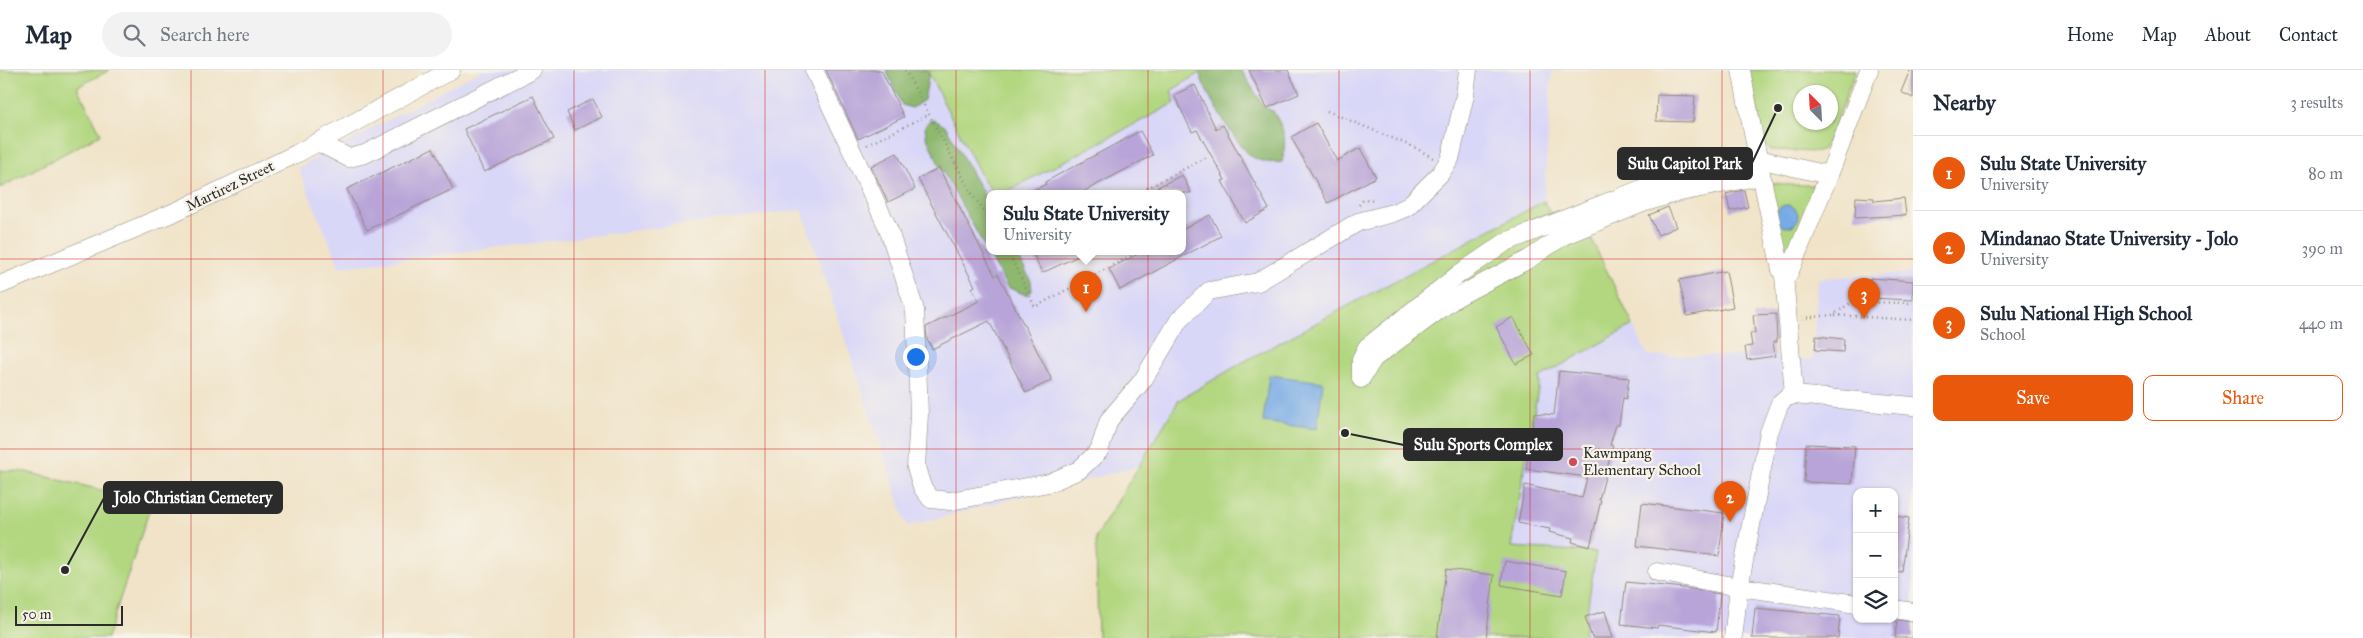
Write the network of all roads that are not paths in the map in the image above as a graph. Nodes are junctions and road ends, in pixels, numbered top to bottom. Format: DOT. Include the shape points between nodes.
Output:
graph roads {
  1 [pos="451,70"];
  2 [pos="532,70"];
  3 [pos="814,70"];
  4 [pos="1468,70"];
  5 [pos="1741,70"];
  6 [pos="1869,70"];
  7 [pos="318,142"];
  8 [pos="1758,163"];
  9 [pos="1829,175"];
  10 [pos="1784,275"];
  11 [pos="1455,277"];
  12 [pos="0,285"];
  13 [pos="1465,293"];
  14 [pos="1794,395"];
  15 [pos="1913,406"];
  16 [pos="1657,572"];
  17 [pos="1739,587"];
  18 [pos="1853,603"];
  19 [pos="1898,610"];
  20 [pos="1913,612"];
  21 [pos="1733,638"];
  1 -- 7 [label="street, Martirez Street"];
  2 -- 7 [label="street" via="365,154 349,158"];
  3 -- 4 [label="street" via="888,228 915,310 916,467 922,487 932,499 950,501 1049,483 1078,470 1099,451 1109,420 1143,380 1179,320 1208,291 1258,282 1358,222 1407,207 1440,174 1450,159"];
  5 -- 8 [label="street"];
  6 -- 9 [label="street"];
  7 -- 12 [label="street, Martirez Street" via="178,211"];
  8 -- 9 [label="street"];
  8 -- 10 [label="street"];
  8 -- 11 [label="street" via="1662,181 1506,242"];
  8 -- 13 [label="street" via="1643,203 1564,236"];
  9 -- 10 [label="street" via="1789,273"];
  10 -- 14 [label="street"];
  11 -- 13 [label="street"];
  11 -- 13 [label="street" via="1367,346 1361,359 1361,380 1374,358"];
  14 -- 15 [label="street"];
  14 -- 17 [label="street" via="1780,403 1768,432"];
  16 -- 17 [label="street"];
  17 -- 18 [label="street"];
  17 -- 21 [label="street"];
  19 -- 20 [label="street"];
}
